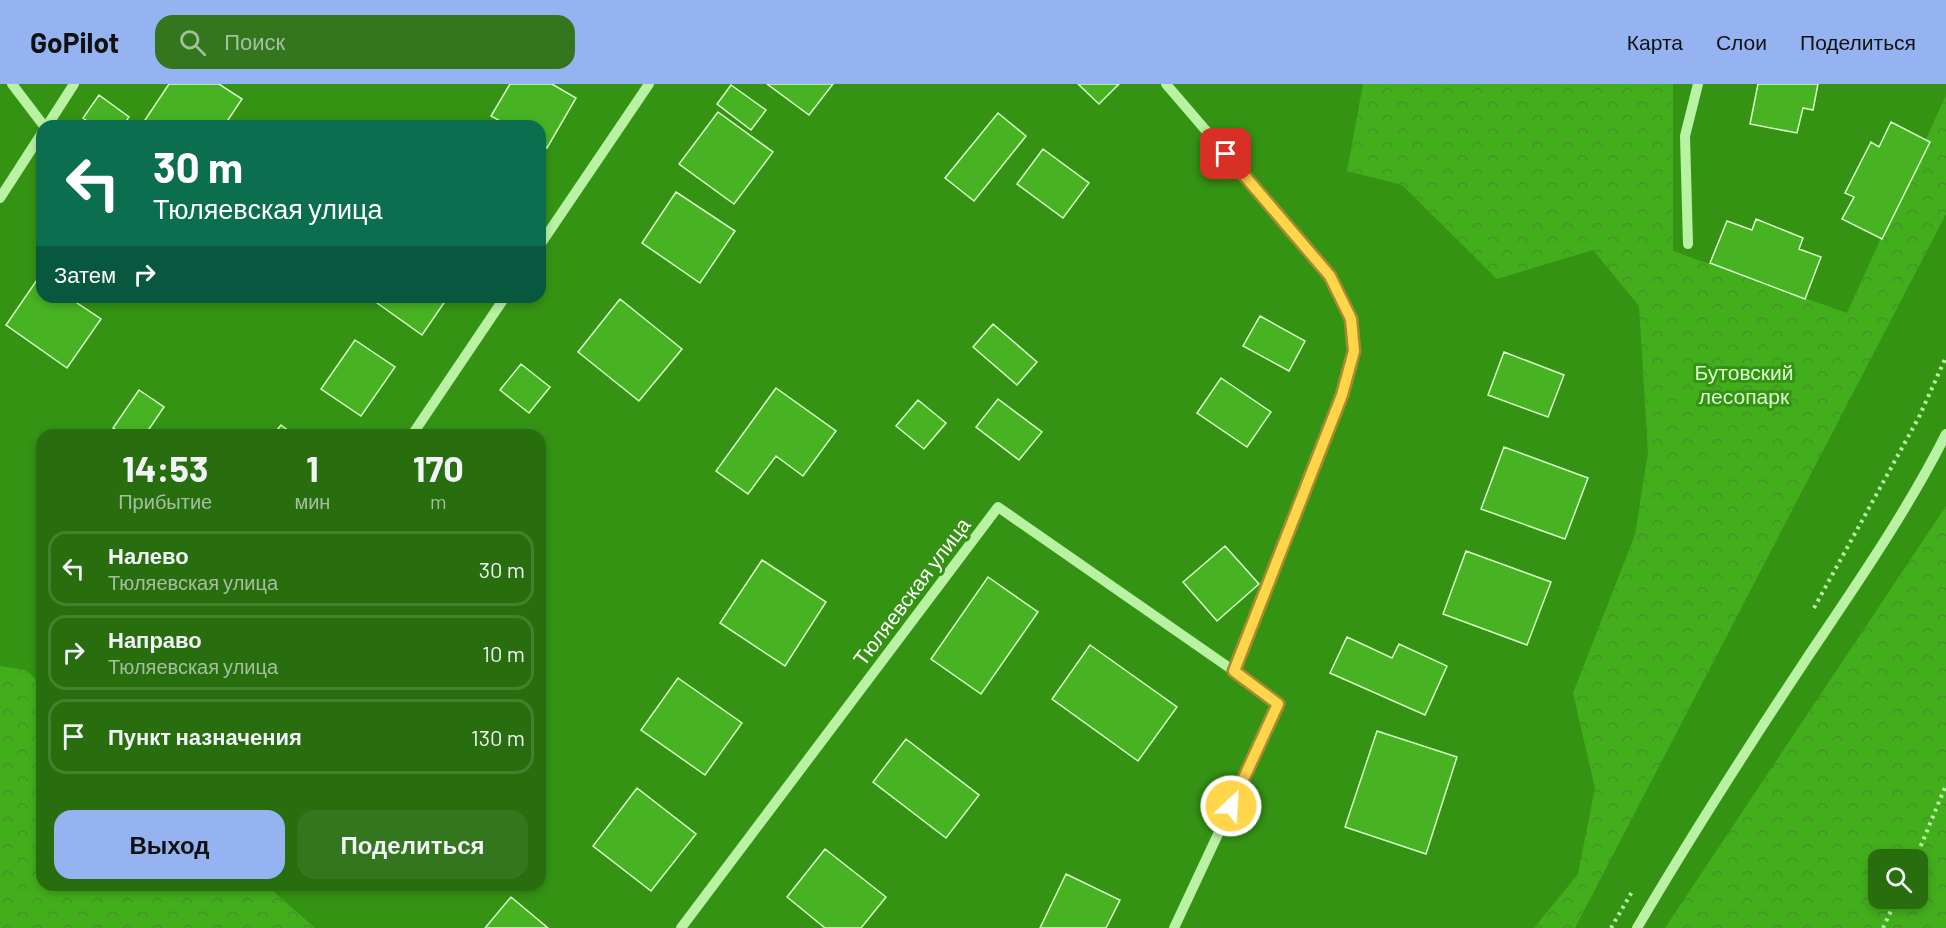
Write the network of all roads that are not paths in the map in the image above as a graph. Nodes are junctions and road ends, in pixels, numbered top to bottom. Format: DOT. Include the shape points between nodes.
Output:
graph roads {
  1 [pos="12,84"];
  2 [pos="74,84"];
  3 [pos="649,84"];
  4 [pos="1166,84"];
  5 [pos="1698,84"];
  6 [pos="40,120"];
  7 [pos="49,120"];
  8 [pos="36,142"];
  9 [pos="0,198"];
  10 [pos="546,236"];
  11 [pos="1688,244"];
  12 [pos="501,303"];
  13 [pos="416,429"];
  14 [pos="1946,434"];
  15 [pos="1234,671"];
  16 [pos="681,928"];
  17 [pos="1174,928"];
  18 [pos="1637,928"];
  1 -- 6 [label="street"];
  2 -- 7 [label="street"];
  3 -- 10 [label="street"];
  4 -- 15 [label="street" via="1330,276 1351,319 1354,351 1342,395"];
  5 -- 11 [label="street" via="1685,136"];
  8 -- 9 [label="street"];
  12 -- 13 [label="street"];
  14 -- 18 [label="street" via="1875,558 1712,802"];
  15 -- 16 [label="street, Тюляевская улица" via="998,507"];
  15 -- 17 [label="street, Тюляевская улица" via="1278,704"];
}
